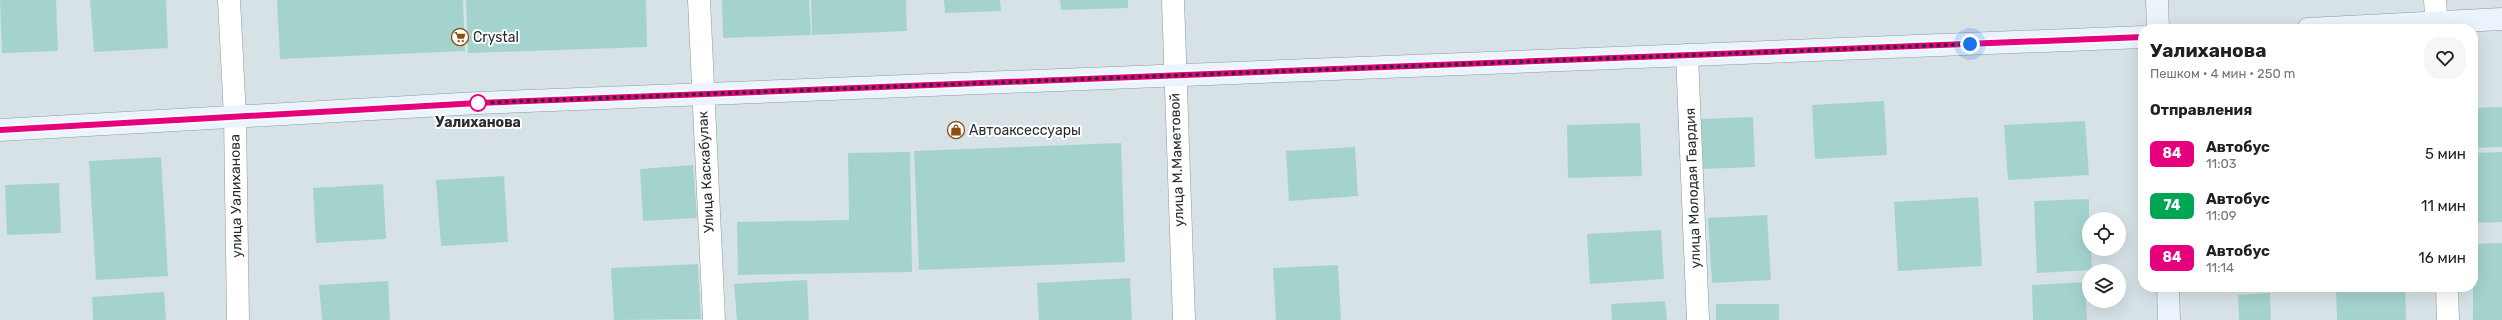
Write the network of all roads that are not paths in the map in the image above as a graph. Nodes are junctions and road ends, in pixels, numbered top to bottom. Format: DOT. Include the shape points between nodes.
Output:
graph roads {
  1 [pos="229,0"];
  2 [pos="699,0"];
  3 [pos="1173,0"];
  4 [pos="2157,0"];
  5 [pos="2435,0"];
  6 [pos="2502,19"];
  7 [pos="2158,24"];
  8 [pos="2437,24"];
  9 [pos="2456,24"];
  10 [pos="2138,37"];
  11 [pos="1687,55"];
  12 [pos="1174,75"];
  13 [pos="702,94"];
  14 [pos="235,117"];
  15 [pos="0,130"];
  16 [pos="2168,292"];
  17 [pos="2447,292"];
  18 [pos="238,320"];
  19 [pos="714,320"];
  20 [pos="1184,320"];
  21 [pos="1698,320"];
  22 [pos="2169,320"];
  23 [pos="2448,320"];
  1 -- 14 [label="street, улица Уалиханова"];
  2 -- 13 [label="street, Улица Каскабулак"];
  3 -- 12 [label="street, улица М.Маметовой"];
  4 -- 7 [label="main road"];
  5 -- 8 [label="street"];
  6 -- 9 [label="main road"];
  10 -- 11 [label="main road"];
  11 -- 12 [label="main road"];
  11 -- 21 [label="street, улица Молодая Гвардия"];
  12 -- 13 [label="main road"];
  12 -- 20 [label="street, улица М.Маметовой"];
  13 -- 14 [label="main road"];
  13 -- 19 [label="street, Улица Каскабулак"];
  14 -- 15 [label="main road"];
  14 -- 18 [label="street, улица Уалиханова"];
  16 -- 22 [label="main road"];
  17 -- 23 [label="street"];
}
